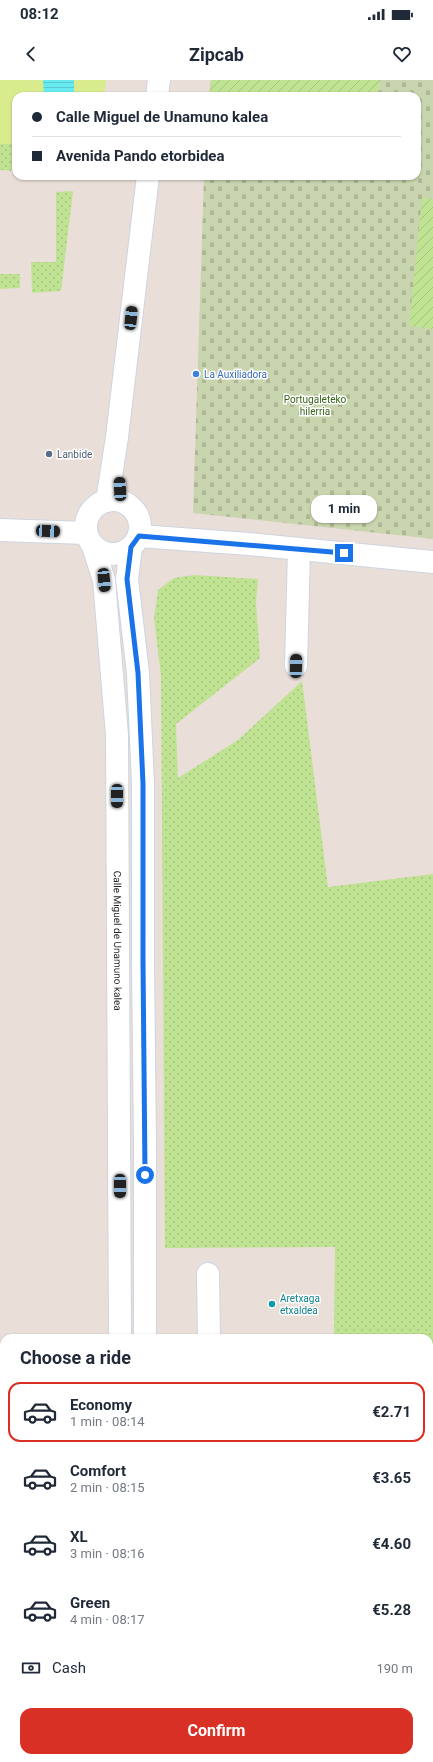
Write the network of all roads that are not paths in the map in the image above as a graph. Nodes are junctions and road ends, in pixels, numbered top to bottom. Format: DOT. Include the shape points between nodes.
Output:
graph roads {
  1 [pos="159,80"];
  2 [pos="158,92"];
  3 [pos="148,180"];
  4 [pos="114,501"];
  5 [pos="10,530"];
  6 [pos="88,532"];
  7 [pos="135,541"];
  8 [pos="299,549"];
  9 [pos="433,562"];
  10 [pos="296,666"];
  11 [pos="208,1274"];
  12 [pos="120,1334"];
  13 [pos="145,1334"];
  14 [pos="209,1334"];
  1 -- 2 [label="street"];
  3 -- 4 [label="street" via="117,437"];
  4 -- 6 [label="street" via="95,507"];
  4 -- 7 [label="street" via="132,509 136,515 139,521"];
  5 -- 6 [label="street"];
  6 -- 7 [label="street" via="104,553 118,554"];
  6 -- 12 [label="street, Calle Miguel de Unamuno kalea" via="104,580 117,735"];
  7 -- 8 [label="street"];
  7 -- 13 [label="street" via="127,579 138,673 143,784"];
  8 -- 9 [label="street"];
  8 -- 10 [label="street"];
  11 -- 14 [label="street"];
}
